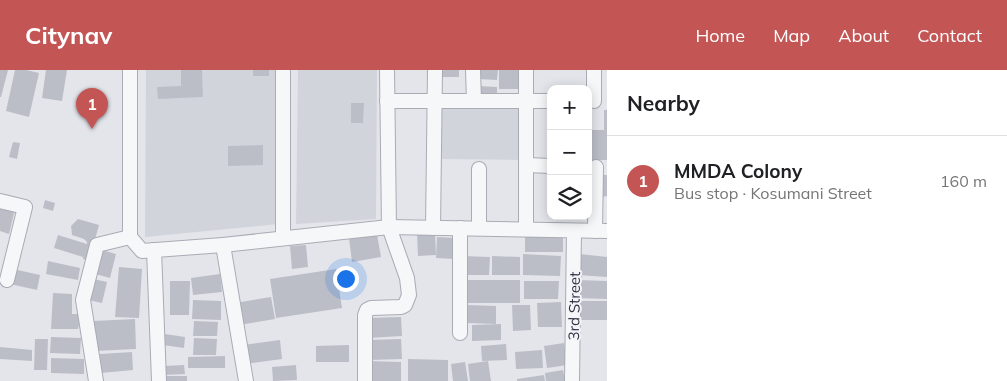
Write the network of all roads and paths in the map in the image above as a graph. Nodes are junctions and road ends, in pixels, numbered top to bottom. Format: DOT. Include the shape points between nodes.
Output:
graph roads {
  1 [pos="130,70"];
  2 [pos="283,70"];
  3 [pos="387,70"];
  4 [pos="435,70"];
  5 [pos="474,70"];
  6 [pos="526,70"];
  7 [pos="594,70"];
  8 [pos="386,101"];
  9 [pos="434,101"];
  10 [pos="474,101"];
  11 [pos="526,101"];
  12 [pos="547,101"];
  13 [pos="596,101"];
  14 [pos="526,166"];
  15 [pos="547,166"];
  16 [pos="597,167"];
  17 [pos="479,169"];
  18 [pos="0,201"];
  19 [pos="389,227"];
  20 [pos="433,228"];
  21 [pos="460,228"];
  22 [pos="479,228"];
  23 [pos="526,230"];
  24 [pos="574,230"];
  25 [pos="601,231"];
  26 [pos="130,237"];
  27 [pos="284,237"];
  28 [pos="224,245"];
  29 [pos="154,250"];
  30 [pos="8,280"];
  31 [pos="460,333"];
  32 [pos="96,381"];
  33 [pos="159,381"];
  34 [pos="246,381"];
  35 [pos="365,381"];
  36 [pos="572,381"];
  1 -- 26 [label="street"];
  2 -- 27 [label="street"];
  3 -- 8 [label="street"];
  4 -- 9 [label="street"];
  5 -- 10 [label="street"];
  6 -- 11 [label="street"];
  7 -- 13 [label="street"];
  8 -- 9 [label="street"];
  8 -- 19 [label="street"];
  9 -- 10 [label="street"];
  9 -- 20 [label="street"];
  10 -- 11 [label="street"];
  11 -- 12 [label="street"];
  11 -- 14 [label="street"];
  14 -- 15 [label="street"];
  14 -- 23 [label="street"];
  16 -- 25 [label="street"];
  17 -- 22 [label="street"];
  18 -- 30 [label="street" via="25,207"];
  19 -- 20 [label="street"];
  19 -- 27 [label="street"];
  19 -- 35 [label="street" via="409,295 401,307 367,310"];
  20 -- 21 [label="street"];
  21 -- 22 [label="street"];
  21 -- 31 [label="street"];
  22 -- 23 [label="street"];
  23 -- 24 [label="street"];
  24 -- 25 [label="street"];
  24 -- 36 [label="street, 3rd Street"];
  26 -- 29 [label="street" via="142,251"];
  26 -- 32 [label="street" via="97,245 83,300"];
  27 -- 28 [label="street"];
  28 -- 29 [label="street"];
  28 -- 34 [label="street"];
  29 -- 33 [label="street"];
}
